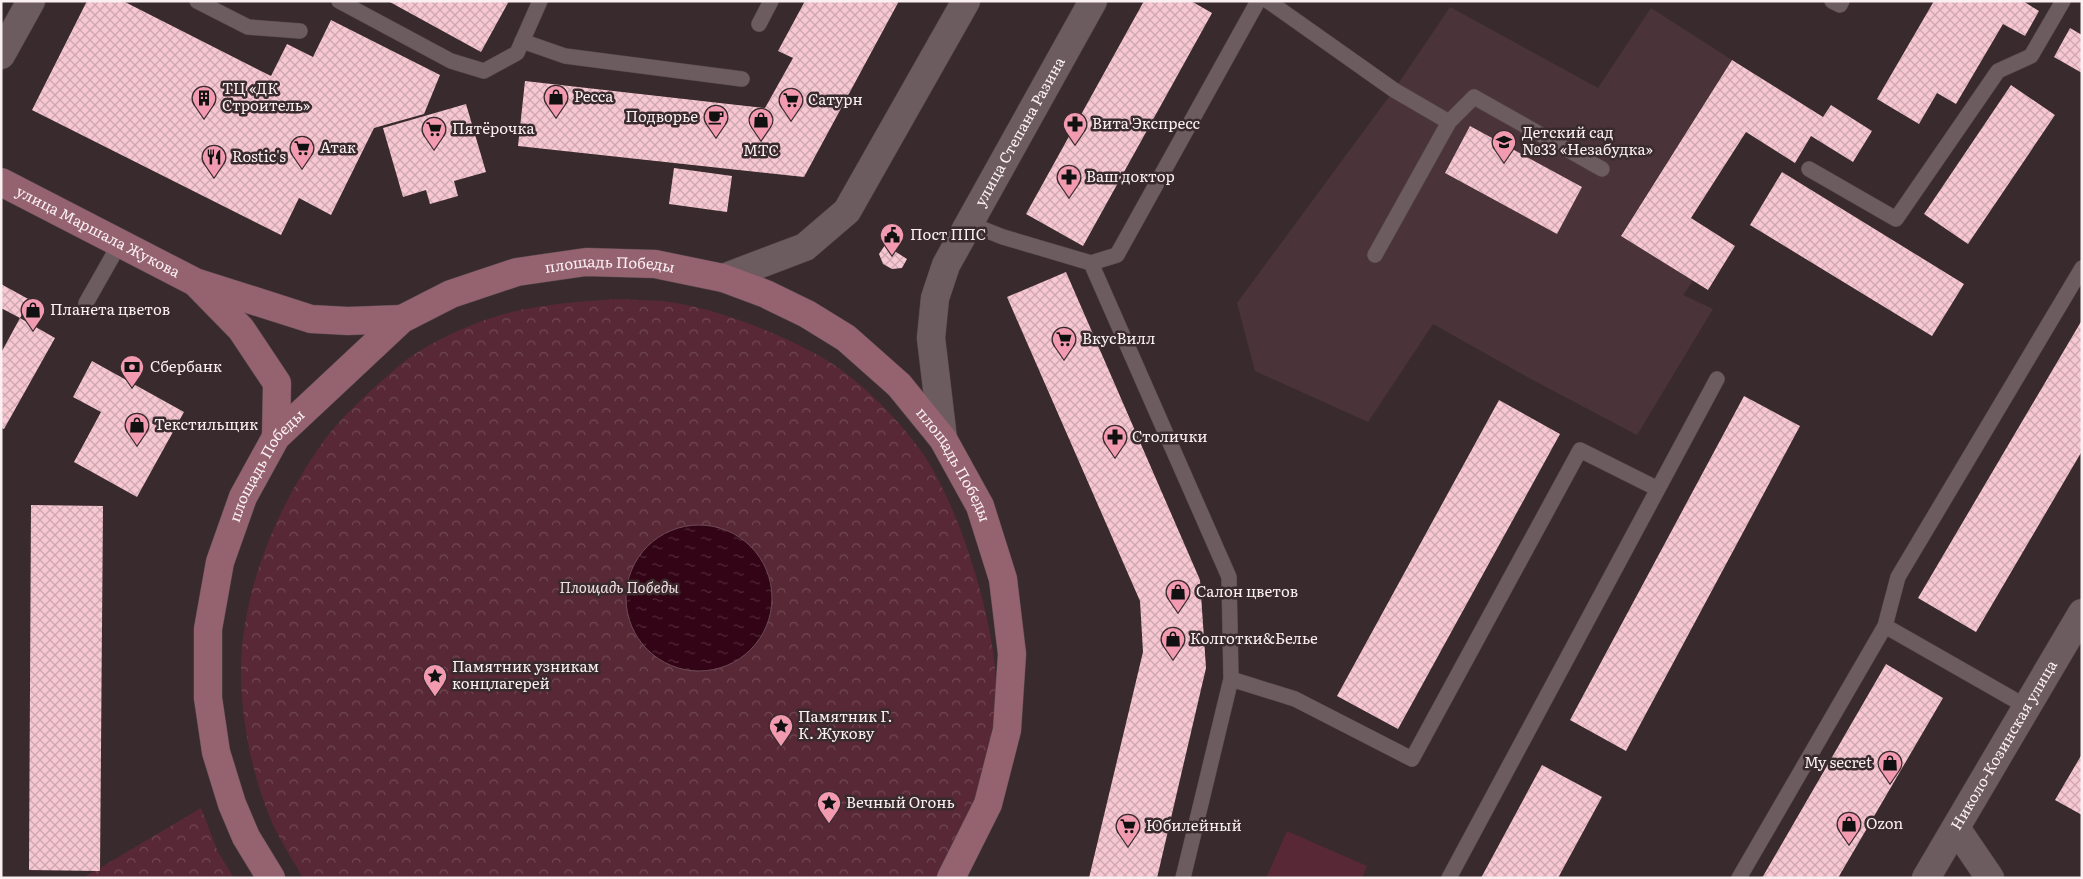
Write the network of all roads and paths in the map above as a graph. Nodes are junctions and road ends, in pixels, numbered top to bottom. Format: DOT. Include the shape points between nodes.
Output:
graph roads {
  1 [pos="31,1"];
  2 [pos="197,1"];
  3 [pos="339,1"];
  4 [pos="540,1"];
  5 [pos="771,1"];
  6 [pos="966,1"];
  7 [pos="1093,1"];
  8 [pos="1258,1"];
  9 [pos="1268,1"];
  10 [pos="1832,1"];
  11 [pos="1842,1"];
  12 [pos="2063,1"];
  13 [pos="759,24"];
  14 [pos="300,31"];
  15 [pos="522,41"];
  16 [pos="1,55"];
  17 [pos="742,78"];
  18 [pos="1448,122"];
  19 [pos="1602,169"];
  20 [pos="1809,169"];
  21 [pos="1,182"];
  22 [pos="970,224"];
  23 [pos="120,244"];
  24 [pos="1375,255"];
  25 [pos="1091,263"];
  26 [pos="2082,268"];
  27 [pos="723,278"];
  28 [pos="195,282"];
  29 [pos="86,303"];
  30 [pos="402,319"];
  31 [pos="1717,379"];
  32 [pos="276,437"];
  33 [pos="943,439"];
  34 [pos="1658,489"];
  35 [pos="2082,613"];
  36 [pos="1885,626"];
  37 [pos="1231,679"];
  38 [pos="2027,707"];
  39 [pos="1956,828"];
  40 [pos="954,876"];
  41 [pos="271,878"];
  42 [pos="1183,878"];
  43 [pos="1450,878"];
  44 [pos="1739,878"];
  45 [pos="1926,878"];
  46 [pos="1990,878"];
  1 -- 16 [label="main road"];
  2 -- 14 [label="lane" via="248,27"];
  3 -- 15 [label="lane" via="451,61 484,71 517,53"];
  4 -- 15 [label="lane"];
  5 -- 13 [label="lane"];
  6 -- 27 [label="main road" via="847,211 804,247"];
  7 -- 22 [label="main road, улица Степана Разина"];
  8 -- 25 [label="lane" via="1117,255"];
  9 -- 18 [label="lane" via="1394,90"];
  10 -- 11 [label="lane" via="1840,6"];
  12 -- 20 [label="lane" via="2031,56 1998,71 1896,219"];
  15 -- 17 [label="lane" via="565,56"];
  18 -- 19 [label="lane" via="1474,97"];
  18 -- 24 [label="lane"];
  21 -- 23 [label="main road, улица Маршала Жукова"];
  22 -- 25 [label="lane" via="1003,238"];
  22 -- 33 [label="main road, улица Степана Разина" via="946,266 935,298 931,338"];
  23 -- 28 [label="main road, улица Маршала Жукова"];
  23 -- 29 [label="lane"];
  25 -- 37 [label="lane" via="1229,577"];
  26 -- 36 [label="lane" via="1898,577"];
  27 -- 30 [label="main road, площадь Победы" via="655,264 586,262 516,272 450,294"];
  27 -- 33 [label="main road, площадь Победы" via="807,314 846,338 899,385"];
  28 -- 30 [label="main road" via="310,319"];
  28 -- 32 [label="main road" via="241,329 277,383"];
  30 -- 32 [label="main road, площадь Победы"];
  31 -- 34 [label="lane"];
  32 -- 41 [label="main road, площадь Победы" via="243,497 220,562 208,639 208,698 216,752 246,837"];
  33 -- 40 [label="main road, площадь Победы" via="980,506 1003,579 1012,654 1007,730 988,804"];
  34 -- 37 [label="lane" via="1580,450 1412,759 1295,699"];
  34 -- 43 [label="lane"];
  35 -- 38 [label="main road, Николо-Козинская улица"];
  36 -- 38 [label="lane"];
  36 -- 44 [label="lane"];
  37 -- 42 [label="lane"];
  38 -- 39 [label="main road, Николо-Козинская улица"];
  39 -- 45 [label="main road, Николо-Козинская улица"];
  39 -- 46 [label="main road"];
}
